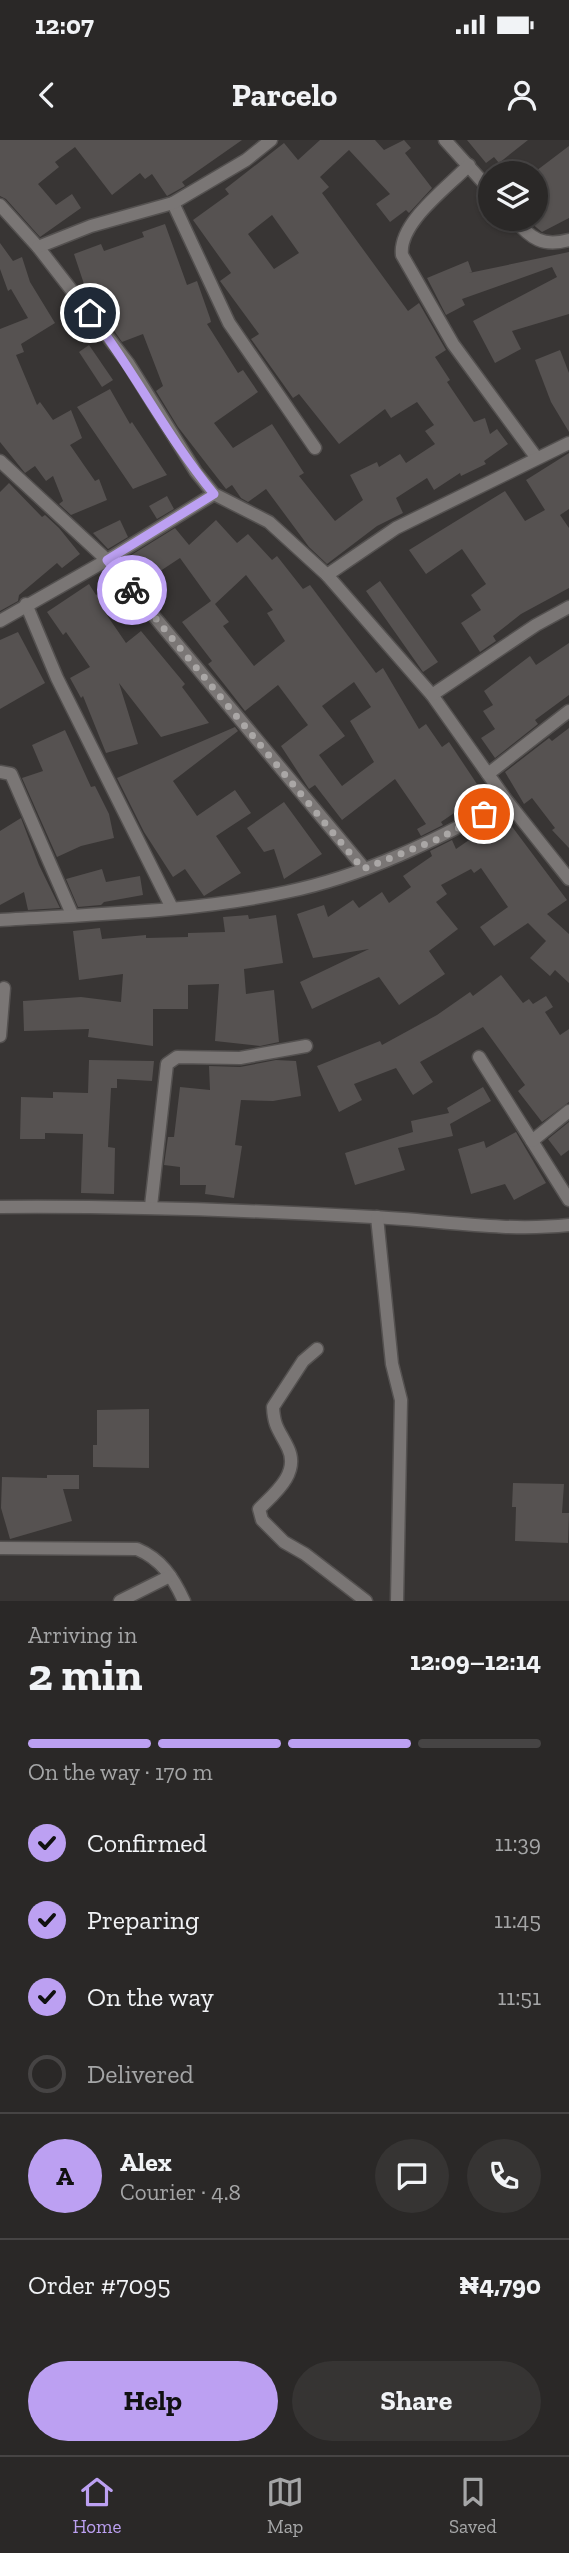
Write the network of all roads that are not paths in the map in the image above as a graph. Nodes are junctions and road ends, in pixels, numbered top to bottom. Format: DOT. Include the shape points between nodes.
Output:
graph roads {
  1 [pos="271,140"];
  2 [pos="445,140"];
  3 [pos="469,165"];
  4 [pos="478,176"];
  5 [pos="173,203"];
  6 [pos="0,205"];
  7 [pos="525,231"];
  8 [pos="569,240"];
  9 [pos="38,247"];
  10 [pos="569,443"];
  11 [pos="315,448"];
  12 [pos="536,457"];
  13 [pos="0,461"];
  14 [pos="214,494"];
  15 [pos="107,560"];
  16 [pos="327,575"];
  17 [pos="26,604"];
  18 [pos="569,607"];
  19 [pos="0,621"];
  20 [pos="432,695"];
  21 [pos="569,711"];
  22 [pos="0,772"];
  23 [pos="488,774"];
  24 [pos="507,801"];
  25 [pos="363,869"];
  26 [pos="569,879"];
  27 [pos="172,908"];
  28 [pos="72,914"];
  29 [pos="0,920"];
  30 [pos="4,988"];
  31 [pos="0,1036"];
  32 [pos="306,1046"];
  33 [pos="479,1057"];
  34 [pos="569,1111"];
  35 [pos="532,1141"];
  36 [pos="569,1200"];
  37 [pos="151,1206"];
  38 [pos="0,1207"];
  39 [pos="377,1217"];
  40 [pos="569,1225"];
  41 [pos="317,1349"];
  42 [pos="1,1548"];
  43 [pos="170,1576"];
  44 [pos="120,1601"];
  45 [pos="184,1601"];
  46 [pos="366,1601"];
  47 [pos="397,1601"];
  1 -- 5 [label="street"];
  2 -- 3 [label="street"];
  3 -- 4 [label="street"];
  3 -- 12 [label="street" via="406,228 401,255 453,344"];
  5 -- 9 [label="street" via="91,226"];
  5 -- 11 [label="street" via="236,335"];
  6 -- 9 [label="street"];
  7 -- 8 [label="street" via="551,245"];
  9 -- 14 [label="street" via="128,363"];
  10 -- 12 [label="street"];
  12 -- 16 [label="street" via="396,528"];
  13 -- 15 [label="street"];
  14 -- 15 [label="street"];
  14 -- 16 [label="street" via="269,522"];
  15 -- 17 [label="street"];
  15 -- 25 [label="street"];
  16 -- 20 [label="street"];
  17 -- 19 [label="street"];
  17 -- 27 [label="street" via="57,678"];
  18 -- 20 [label="street"];
  20 -- 23 [label="street"];
  21 -- 23 [label="street"];
  22 -- 28 [label="street" via="10,774"];
  23 -- 24 [label="street"];
  24 -- 25 [label="street" via="438,839"];
  24 -- 26 [label="street"];
  25 -- 27 [label="street" via="287,892"];
  27 -- 28 [label="street"];
  28 -- 29 [label="street"];
  30 -- 31 [label="street"];
  32 -- 37 [label="street" via="240,1058 170,1060"];
  33 -- 35 [label="street"];
  34 -- 35 [label="street"];
  35 -- 36 [label="street"];
  37 -- 38 [label="street"];
  37 -- 39 [label="street"];
  39 -- 40 [label="street" via="488,1228"];
  39 -- 47 [label="street" via="392,1364 401,1400"];
  41 -- 46 [label="street" via="303,1361 273,1407 278,1434 289,1450 290,1474 259,1509 261,1520"];
  42 -- 43 [label="street" via="137,1549 152,1555"];
  43 -- 44 [label="street"];
  43 -- 45 [label="street"];
}
